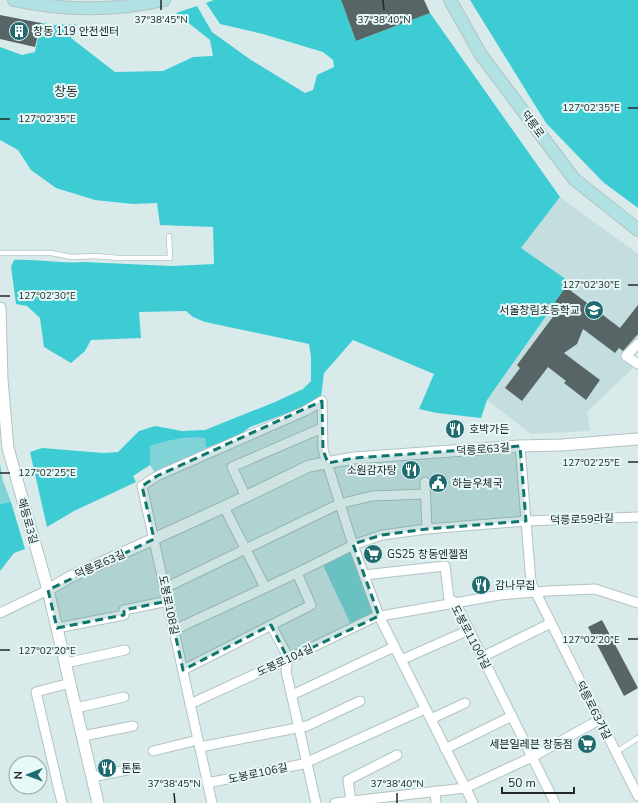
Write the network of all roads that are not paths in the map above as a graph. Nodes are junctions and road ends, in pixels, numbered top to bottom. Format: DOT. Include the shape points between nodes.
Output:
graph roads {
  1 [pos="14,0"];
  2 [pos="164,0"];
  3 [pos="450,0"];
  4 [pos="638,230"];
  5 [pos="169,236"];
  6 [pos="0,253"];
  7 [pos="0,308"];
  8 [pos="638,344"];
  9 [pos="638,364"];
  10 [pos="322,428"];
  11 [pos="3,429"];
  12 [pos="638,439"];
  13 [pos="520,446"];
  14 [pos="328,463"];
  15 [pos="425,482"];
  16 [pos="425,494"];
  17 [pos="246,496"];
  18 [pos="339,504"];
  19 [pos="224,507"];
  20 [pos="638,518"];
  21 [pos="526,521"];
  22 [pos="426,529"];
  23 [pos="154,539"];
  24 [pos="353,545"];
  25 [pos="246,550"];
  26 [pos="297,573"];
  27 [pos="364,575"];
  28 [pos="265,587"];
  29 [pos="165,588"];
  30 [pos="48,590"];
  31 [pos="536,592"];
  32 [pos="168,601"];
  33 [pos="455,602"];
  34 [pos="638,603"];
  35 [pos="0,613"];
  36 [pos="379,616"];
  37 [pos="551,623"];
  38 [pos="272,625"];
  39 [pos="57,628"];
  40 [pos="174,630"];
  41 [pos="468,630"];
  42 [pos="394,647"];
  43 [pos="125,650"];
  44 [pos="482,657"];
  45 [pos="288,660"];
  46 [pos="401,660"];
  47 [pos="66,663"];
  48 [pos="183,670"];
  49 [pos="70,683"];
  50 [pos="292,695"];
  51 [pos="124,697"];
  52 [pos="360,701"];
  53 [pos="465,702"];
  54 [pos="190,704"];
  55 [pos="76,708"];
  56 [pos="425,709"];
  57 [pos="512,716"];
  58 [pos="431,720"];
  59 [pos="599,720"];
  60 [pos="133,726"];
  61 [pos="299,728"];
  62 [pos="83,736"];
  63 [pos="638,738"];
  64 [pos="199,744"];
  65 [pos="445,749"];
  66 [pos="152,751"];
  67 [pos="616,752"];
  68 [pos="397,755"];
  69 [pos="532,757"];
  70 [pos="307,762"];
  71 [pos="137,768"];
  72 [pos="92,777"];
  73 [pos="207,783"];
  74 [pos="465,788"];
  75 [pos="435,791"];
  76 [pos="638,796"];
  77 [pos="351,801"];
  78 [pos="62,803"];
  79 [pos="98,803"];
  80 [pos="212,803"];
  81 [pos="316,803"];
  82 [pos="335,803"];
  83 [pos="436,803"];
  84 [pos="473,803"];
  85 [pos="555,803"];
  1 -- 2 [label="main road" via="54,6 99,8 121,8"];
  3 -- 4 [label="main road, 덕릉로" via="481,55 574,179"];
  5 -- 6 [label="lane" via="170,258"];
  7 -- 11 [label="street, 해등로3길"];
  8 -- 9 [label="street" via="626,356"];
  10 -- 14 [label="street" via="323,450"];
  10 -- 17 [label="street" via="232,467"];
  10 -- 23 [label="street" via="322,400 305,411 157,476 142,486"];
  11 -- 30 [label="street, 해등로3길"];
  12 -- 13 [label="street, 덕릉로63길"];
  13 -- 14 [label="street, 덕릉로63길" via="354,458"];
  13 -- 21 [label="street, 덕릉로63가길"];
  14 -- 17 [label="street, 덕릉로63길" via="309,466"];
  14 -- 18 [label="street"];
  15 -- 16 [label="street"];
  16 -- 18 [label="street" via="372,496"];
  16 -- 22 [label="street"];
  17 -- 19 [label="street, 덕릉로63길"];
  18 -- 24 [label="street"];
  18 -- 25 [label="street"];
  19 -- 23 [label="street, 덕릉로63길"];
  19 -- 25 [label="street"];
  20 -- 21 [label="street, 덕릉로59라길"];
  21 -- 22 [label="street"];
  21 -- 31 [label="street, 덕릉로63가길" via="531,583"];
  22 -- 24 [label="street" via="382,535"];
  23 -- 29 [label="street, 도봉로108길"];
  23 -- 30 [label="street, 덕릉로63길" via="70,577"];
  24 -- 26 [label="street"];
  24 -- 27 [label="street"];
  25 -- 28 [label="street"];
  25 -- 29 [label="street"];
  26 -- 28 [label="street"];
  26 -- 38 [label="street" via="311,605"];
  27 -- 33 [label="street, 도봉로110아길" via="445,566 449,599"];
  27 -- 36 [label="street"];
  28 -- 40 [label="street"];
  29 -- 32 [label="street, 도봉로108길"];
  30 -- 35 [label="street"];
  30 -- 39 [label="street, 해등로3길"];
  31 -- 33 [label="street, 도봉로104길"];
  31 -- 34 [label="street, 도봉로104길" via="595,589"];
  31 -- 37 [label="street, 덕릉로63가길"];
  32 -- 39 [label="street" via="124,610 124,615"];
  32 -- 40 [label="street, 도봉로108길"];
  33 -- 36 [label="street, 도봉로104길"];
  33 -- 41 [label="street, 도봉로110아길"];
  36 -- 42 [label="street"];
  36 -- 45 [label="street, 도봉로104길"];
  37 -- 44 [label="street"];
  37 -- 59 [label="street, 덕릉로63가길"];
  38 -- 45 [label="street"];
  38 -- 48 [label="street"];
  39 -- 47 [label="street, 해등로3길"];
  40 -- 48 [label="street, 도봉로108길"];
  41 -- 44 [label="street, 도봉로110아길"];
  41 -- 46 [label="street"];
  42 -- 46 [label="street"];
  42 -- 50 [label="street"];
  43 -- 47 [label="street"];
  44 -- 57 [label="street, 도봉로110아길"];
  45 -- 50 [label="street" via="286,671"];
  45 -- 54 [label="street, 도봉로104길"];
  46 -- 56 [label="street"];
  47 -- 49 [label="street, 해등로3길"];
  48 -- 54 [label="street, 도봉로108길"];
  49 -- 55 [label="street, 해등로3길"];
  49 -- 78 [label="street" via="36,692"];
  50 -- 61 [label="street"];
  51 -- 55 [label="street"];
  52 -- 61 [label="street"];
  53 -- 58 [label="street"];
  54 -- 64 [label="street, 도봉로108길"];
  55 -- 62 [label="street, 해등로3길"];
  56 -- 58 [label="street"];
  56 -- 70 [label="street"];
  57 -- 65 [label="street"];
  57 -- 69 [label="street, 도봉로110아길"];
  58 -- 65 [label="street"];
  59 -- 67 [label="street, 덕릉로63가길"];
  59 -- 69 [label="street"];
  60 -- 62 [label="street"];
  61 -- 64 [label="street"];
  61 -- 70 [label="street"];
  62 -- 72 [label="street, 해등로3길"];
  63 -- 67 [label="lane"];
  64 -- 66 [label="street"];
  64 -- 73 [label="street, 도봉로108길"];
  65 -- 74 [label="street"];
  67 -- 76 [label="street, 덕릉로63가길"];
  68 -- 77 [label="street" via="348,780"];
  69 -- 74 [label="street"];
  69 -- 85 [label="street, 도봉로110아길"];
  70 -- 73 [label="street, 도봉로106길"];
  70 -- 81 [label="street"];
  71 -- 72 [label="street"];
  72 -- 79 [label="street, 해등로3길"];
  73 -- 80 [label="street, 도봉로108길"];
  74 -- 75 [label="street"];
  74 -- 84 [label="street"];
  75 -- 77 [label="street"];
  75 -- 83 [label="street"];
  77 -- 82 [label="street"];
}
